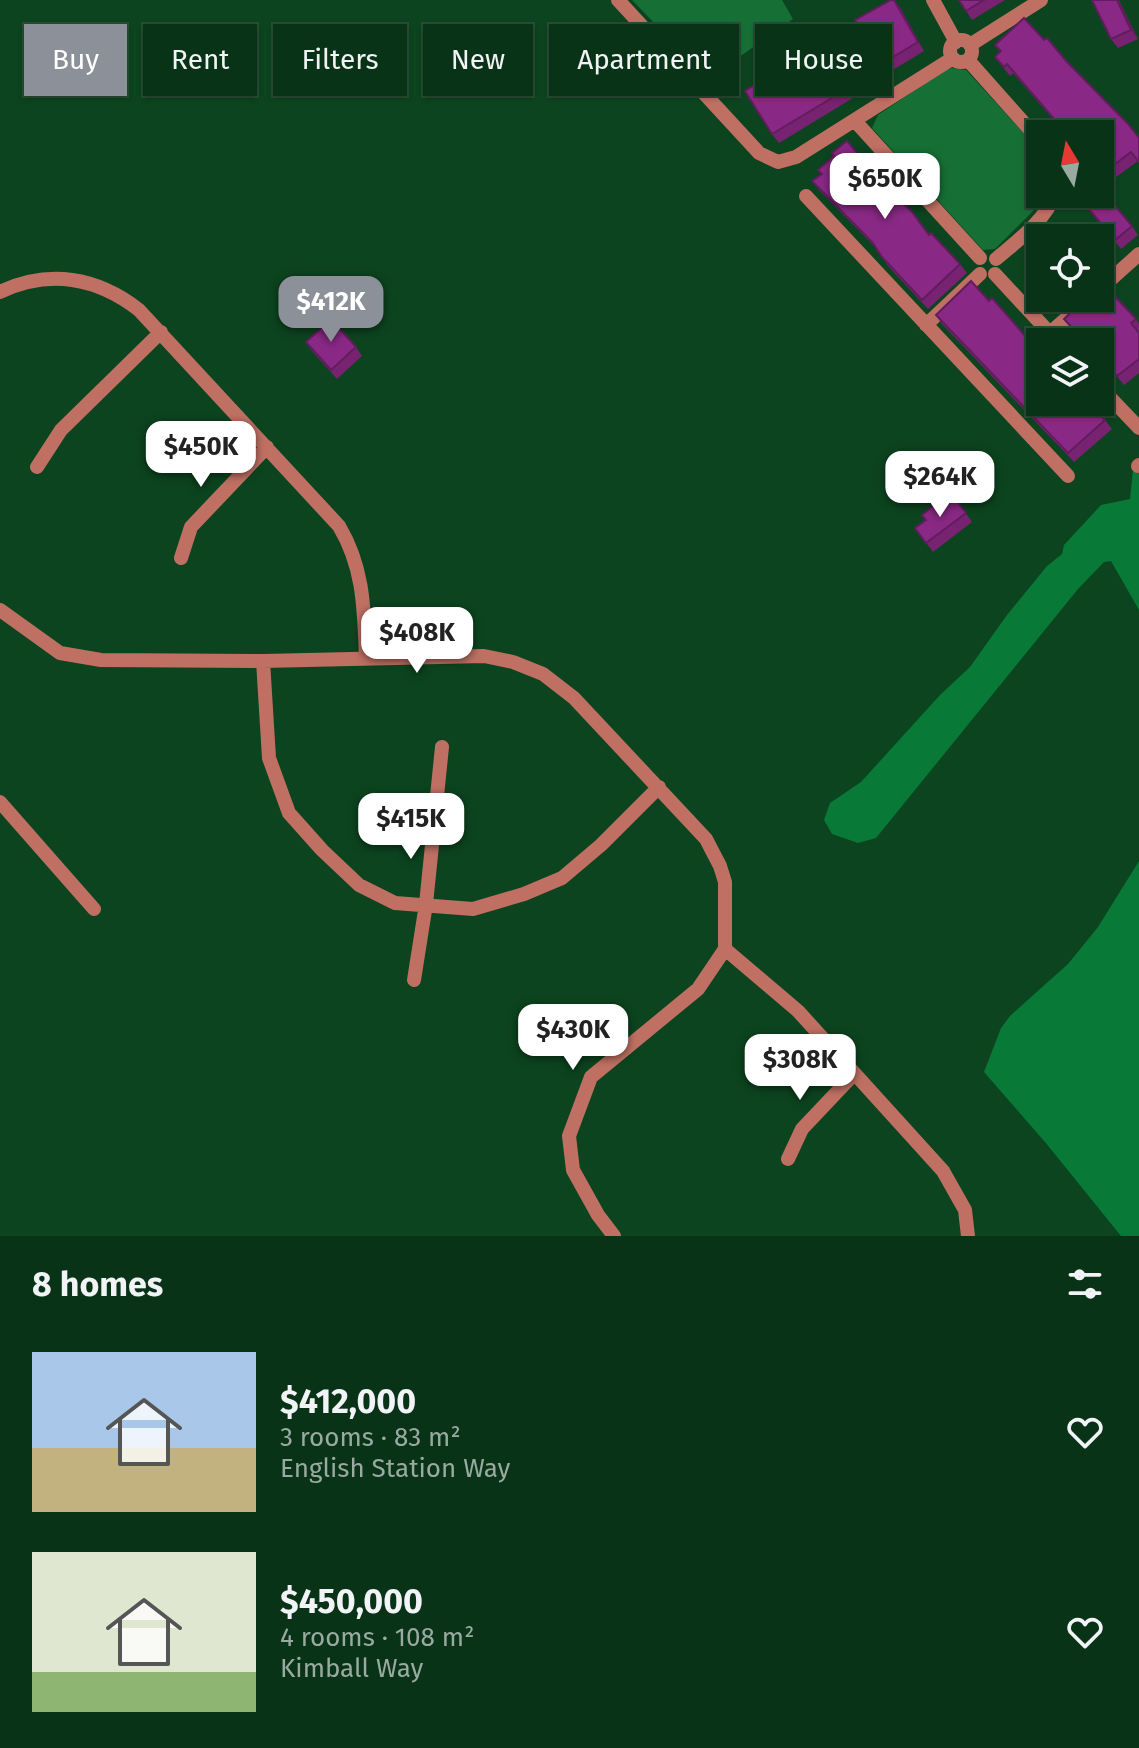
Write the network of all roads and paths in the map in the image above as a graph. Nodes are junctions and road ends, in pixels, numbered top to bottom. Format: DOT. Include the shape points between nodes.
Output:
graph roads {
  1 [pos="618,0"];
  2 [pos="933,0"];
  3 [pos="1041,0"];
  4 [pos="965,49"];
  5 [pos="855,121"];
  6 [pos="1026,124"];
  7 [pos="806,196"];
  8 [pos="1048,208"];
  9 [pos="1139,254"];
  10 [pos="990,269"];
  11 [pos="1114,276"];
  12 [pos="0,292"];
  13 [pos="1077,312"];
  14 [pos="926,325"];
  15 [pos="1045,328"];
  16 [pos="1063,328"];
  17 [pos="161,332"];
  18 [pos="1114,402"];
  19 [pos="1139,428"];
  20 [pos="267,447"];
  21 [pos="37,467"];
  22 [pos="1068,476"];
  23 [pos="181,558"];
  24 [pos="0,610"];
  25 [pos="366,657"];
  26 [pos="263,661"];
  27 [pos="442,747"];
  28 [pos="659,787"];
  29 [pos="0,802"];
  30 [pos="426,904"];
  31 [pos="94,909"];
  32 [pos="725,949"];
  33 [pos="414,980"];
  34 [pos="854,1074"];
  35 [pos="788,1159"];
  36 [pos="614,1236"];
  37 [pos="968,1236"];
  1 -- 5 [label="street" via="770,160 796,157"];
  2 -- 4 [label="street"];
  3 -- 4 [label="street"];
  4 -- 5 [label="street" via="962,62 953,58"];
  4 -- 6 [label="street"];
  5 -- 10 [label="street" via="980,258 989,255"];
  7 -- 14 [label="street"];
  8 -- 10 [label="street"];
  9 -- 11 [label="street"];
  10 -- 14 [label="street"];
  10 -- 15 [label="street"];
  12 -- 17 [label="street" via="39,279 83,280 126,299"];
  13 -- 16 [label="street"];
  14 -- 22 [label="street"];
  17 -- 20 [label="street"];
  17 -- 21 [label="street" via="61,430"];
  18 -- 19 [label="street"];
  20 -- 23 [label="street" via="191,527"];
  20 -- 25 [label="street" via="348,540 362,585"];
  24 -- 26 [label="street" via="60,653 101,660"];
  25 -- 26 [label="street"];
  25 -- 28 [label="street" via="484,656 543,674 574,698"];
  26 -- 30 [label="street" via="269,758 289,813 359,885 395,903"];
  27 -- 30 [label="street"];
  28 -- 30 [label="street" via="562,878 473,909"];
  28 -- 32 [label="street" via="706,839 720,866 726,893"];
  29 -- 31 [label="street"];
  30 -- 33 [label="street"];
  32 -- 34 [label="street" via="798,1011"];
  32 -- 36 [label="street" via="698,989 591,1077 569,1136 573,1170"];
  34 -- 35 [label="street" via="802,1129"];
  34 -- 37 [label="street" via="943,1171 965,1210"];
}
